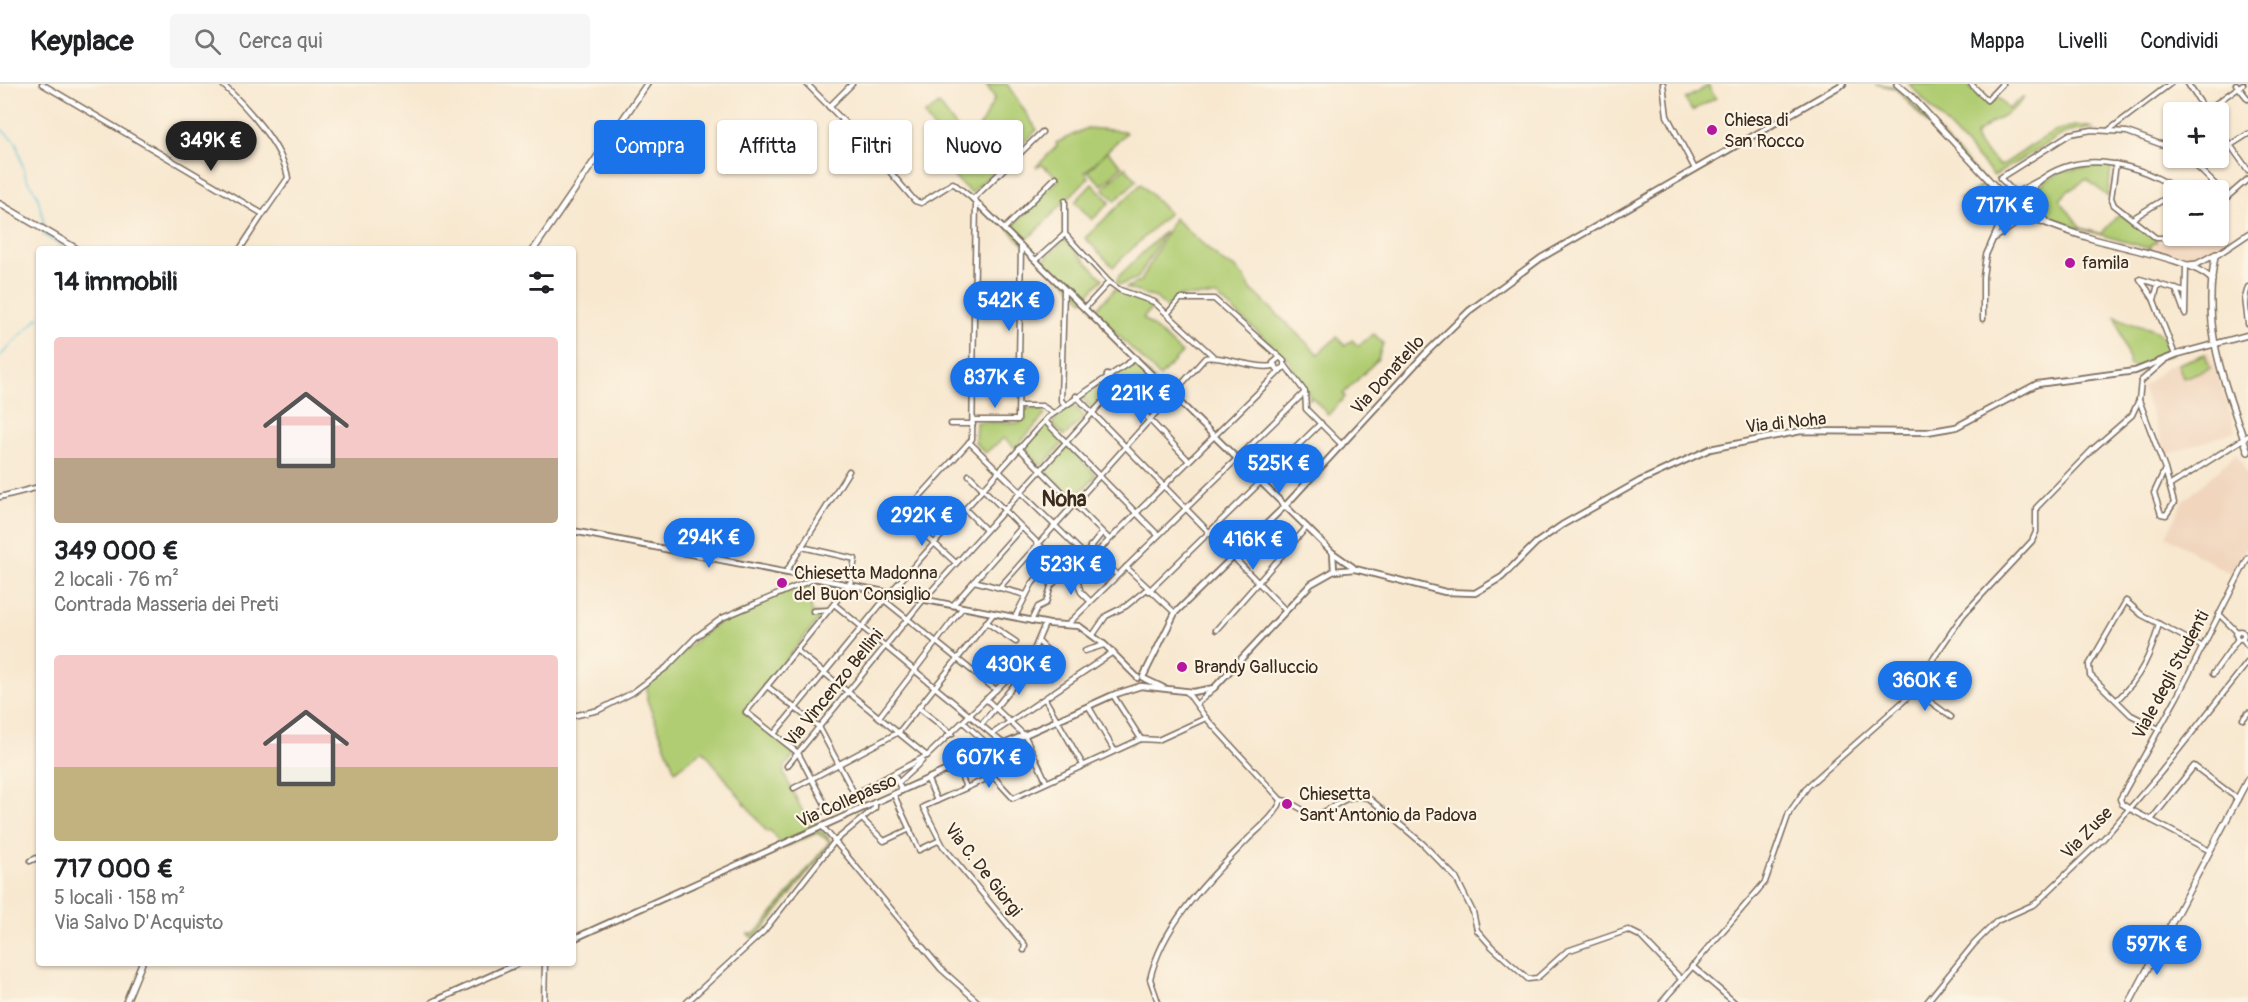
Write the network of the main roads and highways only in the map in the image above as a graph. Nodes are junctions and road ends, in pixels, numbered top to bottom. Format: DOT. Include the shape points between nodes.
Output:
graph roads {
  1 [pos="647,84"];
  2 [pos="1897,84"];
  3 [pos="1902,84"];
  4 [pos="1910,95"];
  5 [pos="2004,195"];
  6 [pos="2020,198"];
  7 [pos="0,204"];
  8 [pos="2034,204"];
  9 [pos="2017,211"];
  10 [pos="2027,216"];
  11 [pos="2049,223"];
  12 [pos="2248,234"];
  13 [pos="72,246"];
  14 [pos="536,246"];
  15 [pos="2216,254"];
  16 [pos="2196,266"];
  17 [pos="2213,267"];
  18 [pos="2212,280"];
  19 [pos="2246,437"];
  20 [pos="2248,452"];
  21 [pos="2248,779"];
  22 [pos="141,966"];
  23 [pos="126,1002"];
  24 [pos="2130,1002"];
  1 -- 14 [label="main road"];
  2 -- 4 [label="main road"];
  3 -- 4 [label="main road"];
  4 -- 5 [label="main road"];
  5 -- 6 [label="main road"];
  5 -- 9 [label="main road"];
  6 -- 8 [label="main road" via="2028,198"];
  6 -- 9 [label="main road"];
  7 -- 13 [label="main road"];
  8 -- 10 [label="main road"];
  8 -- 11 [label="main road"];
  9 -- 10 [label="main road"];
  10 -- 11 [label="main road"];
  11 -- 16 [label="main road" via="2089,238"];
  12 -- 15 [label="main road"];
  15 -- 16 [label="main road"];
  15 -- 17 [label="main road"];
  16 -- 17 [label="main road"];
  16 -- 18 [label="main road"];
  17 -- 18 [label="main road"];
  18 -- 19 [label="main road" via="2213,343"];
  19 -- 20 [label="main road"];
  21 -- 24 [label="main road"];
  22 -- 23 [label="main road"];
}
